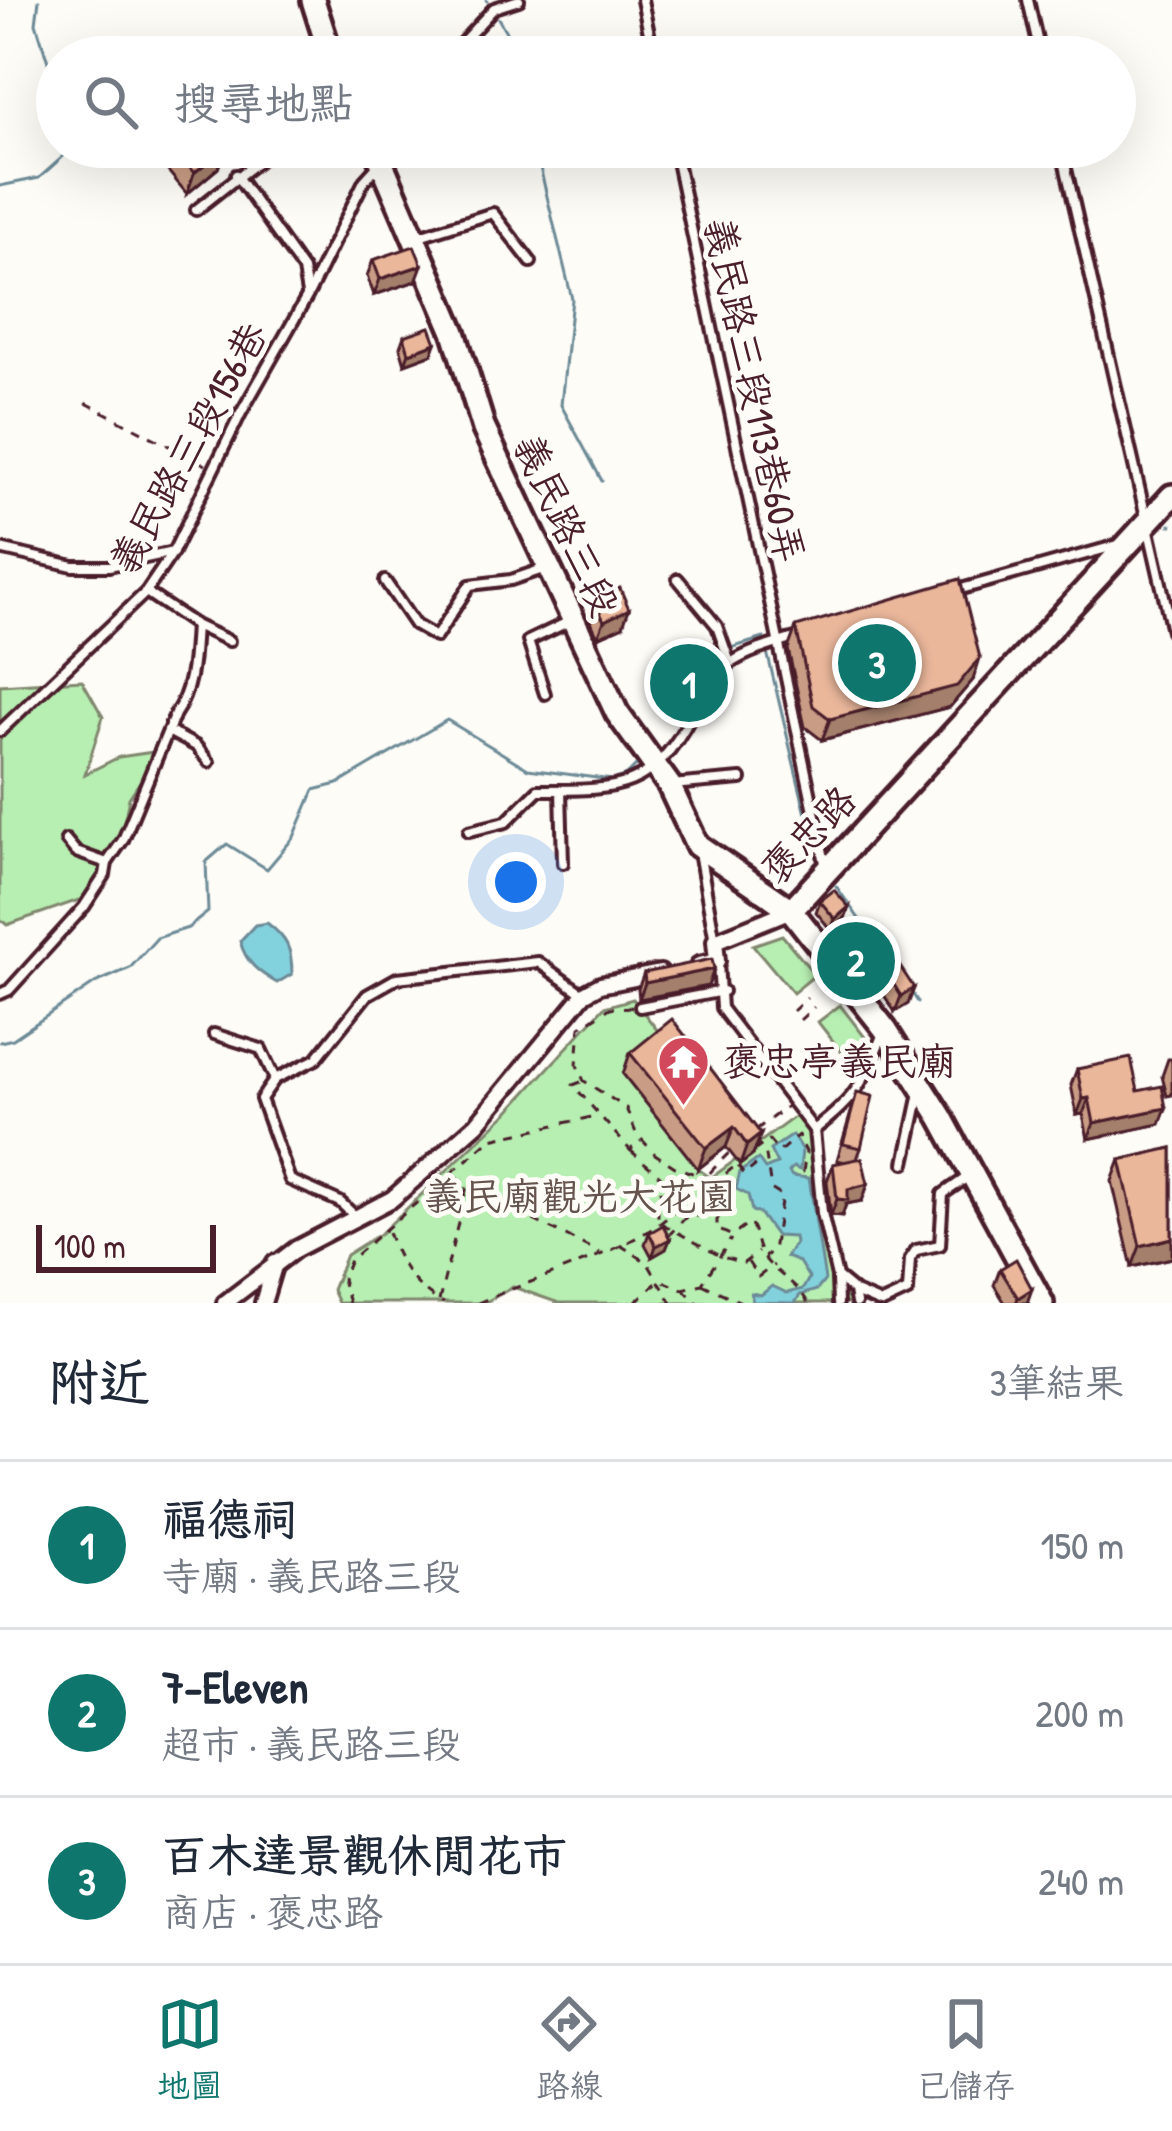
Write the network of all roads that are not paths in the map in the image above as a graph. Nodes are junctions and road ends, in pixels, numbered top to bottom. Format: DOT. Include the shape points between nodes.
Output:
graph roads {
  1 [pos="313,0"];
  2 [pos="519,0"];
  3 [pos="642,0"];
  4 [pos="1028,0"];
  5 [pos="493,4"];
  6 [pos="324,36"];
  7 [pos="466,36"];
  8 [pos="650,36"];
  9 [pos="1036,36"];
  10 [pos="246,168"];
  11 [pos="373,168"];
  12 [pos="390,168"];
  13 [pos="678,168"];
  14 [pos="1066,168"];
  15 [pos="236,175"];
  16 [pos="196,210"];
  17 [pos="415,237"];
  18 [pos="532,262"];
  19 [pos="308,296"];
  20 [pos="1172,496"];
  21 [pos="1147,522"];
  22 [pos="1131,541"];
  23 [pos="0,549"];
  24 [pos="173,552"];
  25 [pos="547,567"];
  26 [pos="678,578"];
  27 [pos="385,581"];
  28 [pos="146,592"];
  29 [pos="945,593"];
  30 [pos="572,620"];
  31 [pos="195,625"];
  32 [pos="818,631"];
  33 [pos="1172,631"];
  34 [pos="229,641"];
  35 [pos="776,644"];
  36 [pos="730,663"];
  37 [pos="545,694"];
  38 [pos="0,731"];
  39 [pos="170,732"];
  40 [pos="208,762"];
  41 [pos="663,775"];
  42 [pos="741,779"];
  43 [pos="561,790"];
  44 [pos="469,831"];
  45 [pos="66,840"];
  46 [pos="698,845"];
  47 [pos="107,863"];
  48 [pos="563,863"];
  49 [pos="827,870"];
  50 [pos="791,910"];
  51 [pos="715,941"];
  52 [pos="718,961"];
  53 [pos="723,991"];
  54 [pos="0,994"];
  55 [pos="584,994"];
  56 [pos="640,1007"];
  57 [pos="885,1029"];
  58 [pos="214,1034"];
  59 [pos="275,1079"];
  60 [pos="922,1086"];
  61 [pos="814,1130"];
  62 [pos="905,1163"];
  63 [pos="972,1174"];
  64 [pos="358,1219"];
  65 [pos="275,1263"];
  66 [pos="837,1277"];
  67 [pos="854,1291"];
  68 [pos="225,1303"];
  69 [pos="263,1303"];
  70 [pos="838,1303"];
  71 [pos="856,1303"];
  72 [pos="881,1303"];
  73 [pos="1042,1303"];
  1 -- 6 [label="main road"];
  2 -- 5 [label="lane"];
  3 -- 8 [label="lane"];
  4 -- 9 [label="lane"];
  5 -- 7 [label="lane"];
  10 -- 15 [label="lane"];
  11 -- 19 [label="lane, 義民路三段156巷"];
  12 -- 17 [label="main road, 義民路三段"];
  13 -- 35 [label="lane, 義民路三段113巷60弄"];
  14 -- 21 [label="lane"];
  15 -- 16 [label="lane"];
  15 -- 19 [label="lane" via="304,270"];
  17 -- 18 [label="lane" via="493,213"];
  17 -- 25 [label="main road, 義民路三段" via="484,429"];
  19 -- 24 [label="lane, 義民路三段156巷"];
  20 -- 21 [label="main road, 褒忠路"];
  21 -- 22 [label="main road, 褒忠路"];
  21 -- 33 [label="lane"];
  22 -- 29 [label="lane"];
  22 -- 49 [label="main road, 褒忠路"];
  23 -- 24 [label="lane" via="73,566"];
  24 -- 28 [label="lane, 義民路三段156巷"];
  25 -- 27 [label="lane" via="470,586 436,637 415,626"];
  25 -- 30 [label="main road, 義民路三段"];
  26 -- 36 [label="lane" via="717,626"];
  28 -- 31 [label="lane"];
  28 -- 38 [label="lane, 義民路三段156巷"];
  30 -- 37 [label="lane" via="528,641"];
  30 -- 41 [label="main road, 義民路三段" via="616,713"];
  31 -- 34 [label="lane"];
  31 -- 39 [label="lane" via="185,700"];
  32 -- 35 [label="lane"];
  35 -- 36 [label="lane"];
  35 -- 49 [label="lane, 義民路三段113巷60弄"];
  36 -- 41 [label="lane" via="706,690"];
  39 -- 40 [label="lane"];
  39 -- 47 [label="lane"];
  41 -- 42 [label="lane"];
  41 -- 43 [label="lane" via="616,788"];
  41 -- 46 [label="main road, 義民路三段"];
  43 -- 44 [label="lane" via="538,790 506,822"];
  43 -- 48 [label="lane"];
  45 -- 47 [label="lane"];
  46 -- 50 [label="main road, 義民路三段"];
  46 -- 51 [label="lane"];
  47 -- 54 [label="lane" via="84,908"];
  49 -- 50 [label="main road, 褒忠路"];
  50 -- 51 [label="street, 褒忠路"];
  50 -- 57 [label="main road, 義民路三段"];
  51 -- 52 [label="street"];
  52 -- 53 [label="lane"];
  52 -- 55 [label="street"];
  53 -- 56 [label="lane"];
  53 -- 61 [label="lane" via="721,1008"];
  55 -- 59 [label="lane" via="538,962 397,978 367,995 316,1059"];
  55 -- 64 [label="street" via="478,1124"];
  57 -- 60 [label="main road, 義民路三段"];
  57 -- 61 [label="lane" via="860,1089"];
  58 -- 59 [label="lane" via="261,1049"];
  59 -- 64 [label="lane" via="261,1099 290,1180"];
  60 -- 62 [label="lane"];
  60 -- 63 [label="main road, 義民路三段"];
  61 -- 66 [label="lane"];
  63 -- 72 [label="lane" via="943,1194 940,1245 916,1250 908,1291"];
  63 -- 73 [label="main road, 義民路三段"];
  64 -- 65 [label="street"];
  65 -- 68 [label="street"];
  65 -- 69 [label="street"];
  66 -- 67 [label="lane"];
  66 -- 70 [label="lane"];
  67 -- 71 [label="lane"];
  67 -- 72 [label="lane"];
}
